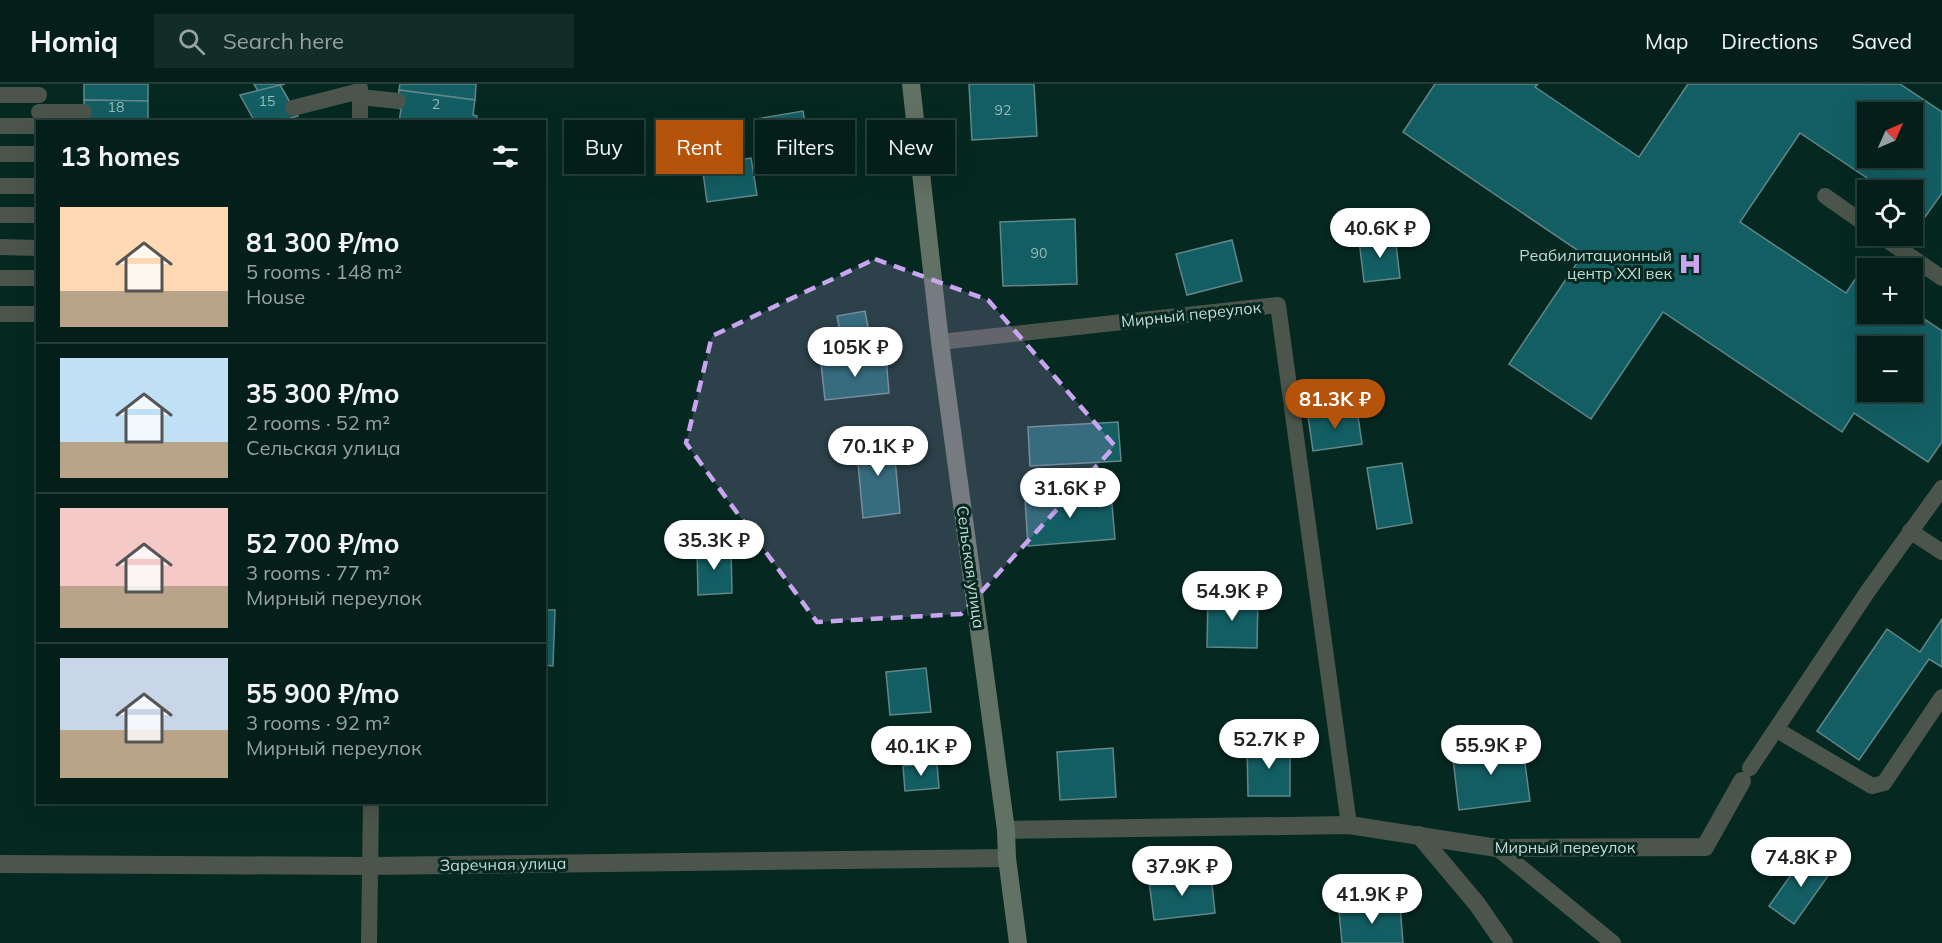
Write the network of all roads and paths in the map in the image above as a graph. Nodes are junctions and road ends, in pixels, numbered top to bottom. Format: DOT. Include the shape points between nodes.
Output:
graph roads {
  1 [pos="911,84"];
  2 [pos="360,91"];
  3 [pos="0,95"];
  4 [pos="398,100"];
  5 [pos="39,108"];
  6 [pos="294,108"];
  7 [pos="84,112"];
  8 [pos="360,120"];
  9 [pos="0,126"];
  10 [pos="0,154"];
  11 [pos="36,154"];
  12 [pos="0,186"];
  13 [pos="36,186"];
  14 [pos="1825,196"];
  15 [pos="0,214"];
  16 [pos="36,215"];
  17 [pos="1857,218"];
  18 [pos="1896,246"];
  19 [pos="0,247"];
  20 [pos="36,248"];
  21 [pos="0,278"];
  22 [pos="36,278"];
  23 [pos="1942,278"];
  24 [pos="0,314"];
  25 [pos="36,314"];
  26 [pos="940,342"];
  27 [pos="1942,488"];
  28 [pos="1910,531"];
  29 [pos="1942,552"];
  30 [pos="1942,697"];
  31 [pos="1777,730"];
  32 [pos="1746,774"];
  33 [pos="371,804"];
  34 [pos="1349,825"];
  35 [pos="1006,830"];
  36 [pos="1419,836"];
  37 [pos="1497,848"];
  38 [pos="1007,858"];
  39 [pos="0,864"];
  40 [pos="371,866"];
  41 [pos="369,943"];
  42 [pos="1018,943"];
  43 [pos="1504,943"];
  44 [pos="1613,943"];
  1 -- 26 [label="street, Сельская улица"];
  2 -- 4 [label="lane"];
  2 -- 6 [label="lane"];
  2 -- 8 [label="lane"];
  3 -- 5 [label="lane"];
  5 -- 7 [label="lane"];
  5 -- 9 [label="lane"];
  10 -- 11 [label="lane"];
  12 -- 13 [label="lane"];
  14 -- 17 [label="lane"];
  15 -- 16 [label="lane"];
  18 -- 23 [label="lane"];
  19 -- 20 [label="lane"];
  21 -- 22 [label="lane"];
  24 -- 25 [label="lane"];
  26 -- 34 [label="lane, Мирный переулок" via="1278,305"];
  26 -- 35 [label="street, Сельская улица"];
  27 -- 28 [label="lane"];
  28 -- 29 [label="lane"];
  28 -- 31 [label="lane"];
  30 -- 31 [label="lane" via="1884,783 1872,786"];
  31 -- 32 [label="lane"];
  32 -- 37 [label="street, Мирный переулок" via="1705,847"];
  33 -- 40 [label="lane"];
  34 -- 35 [label="street, Мирный переулок"];
  34 -- 36 [label="street, Мирный переулок"];
  35 -- 38 [label="street, Сельская улица"];
  36 -- 37 [label="street, Мирный переулок"];
  36 -- 43 [label="street" via="1477,904"];
  37 -- 44 [label="lane"];
  38 -- 40 [label="street, Заречная улица"];
  38 -- 42 [label="street, Сельская улица"];
  39 -- 40 [label="street, Заречная улица"];
  40 -- 41 [label="lane"];
}
